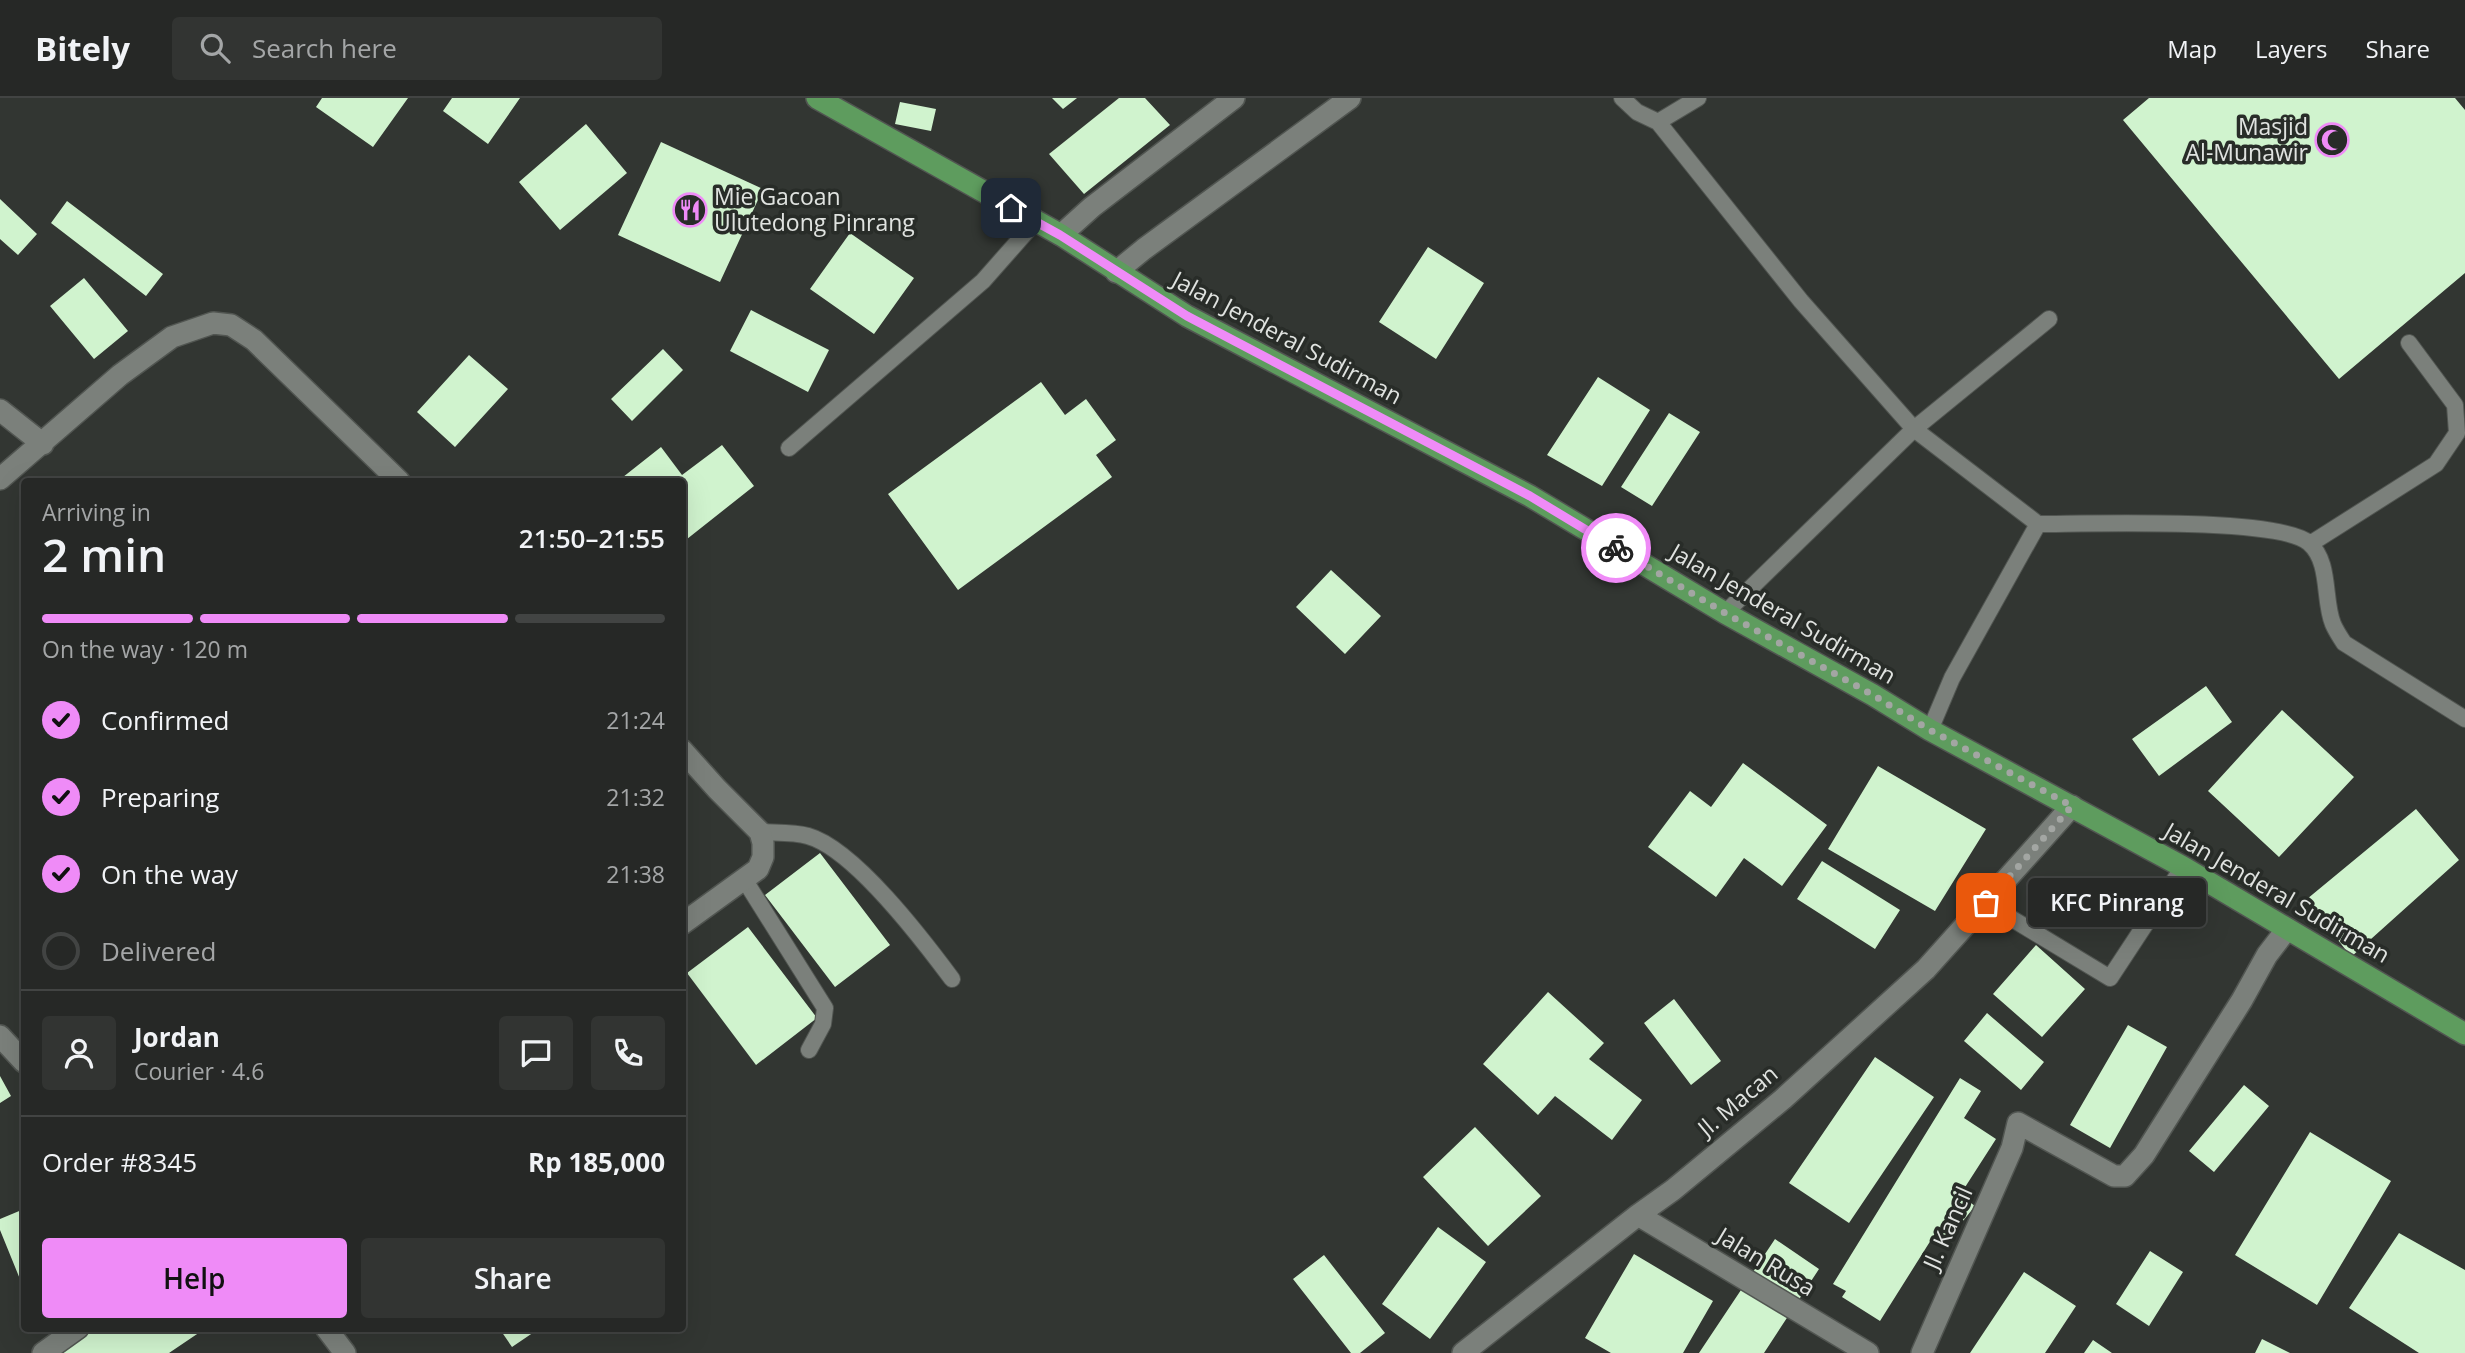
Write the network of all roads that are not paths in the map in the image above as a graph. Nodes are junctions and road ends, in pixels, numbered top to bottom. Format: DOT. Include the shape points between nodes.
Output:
graph roads {
  1 [pos="817,98"];
  2 [pos="1234,98"];
  3 [pos="1350,98"];
  4 [pos="1622,98"];
  5 [pos="1698,98"];
  6 [pos="1658,122"];
  7 [pos="1035,222"];
  8 [pos="1060,235"];
  9 [pos="1116,272"];
  10 [pos="2049,319"];
  11 [pos="2409,343"];
  12 [pos="0,410"];
  13 [pos="1914,429"];
  14 [pos="2461,431"];
  15 [pos="43,444"];
  16 [pos="789,447"];
  17 [pos="396,478"];
  18 [pos="0,479"];
  19 [pos="2038,524"];
  20 [pos="2310,544"];
  21 [pos="1725,613"];
  22 [pos="2465,719"];
  23 [pos="1930,730"];
  24 [pos="686,754"];
  25 [pos="2072,806"];
  26 [pos="760,832"];
  27 [pos="2183,867"];
  28 [pos="744,879"];
  29 [pos="1986,903"];
  30 [pos="686,921"];
  31 [pos="2287,929"];
  32 [pos="952,979"];
  33 [pos="2465,1034"];
  34 [pos="0,1036"];
  35 [pos="809,1050"];
  36 [pos="21,1059"];
  37 [pos="1637,1215"];
  38 [pos="72,1332"];
  39 [pos="329,1332"];
  40 [pos="43,1353"];
  41 [pos="345,1353"];
  42 [pos="1463,1353"];
  43 [pos="1868,1353"];
  44 [pos="1922,1353"];
  1 -- 7 [label="highway, Jalan Jenderal Sudirman"];
  2 -- 8 [label="street"];
  3 -- 9 [label="street"];
  4 -- 6 [label="lane"];
  5 -- 6 [label="lane"];
  6 -- 13 [label="lane" via="1801,301"];
  7 -- 8 [label="highway, Jalan Jenderal Sudirman"];
  7 -- 16 [label="lane" via="984,281"];
  8 -- 9 [label="highway, Jalan Jenderal Sudirman"];
  9 -- 21 [label="highway, Jalan Jenderal Sudirman" via="1187,316 1530,496"];
  10 -- 13 [label="lane"];
  11 -- 14 [label="lane" via="2455,405"];
  12 -- 15 [label="street"];
  13 -- 19 [label="lane"];
  13 -- 21 [label="lane"];
  14 -- 20 [label="lane" via="2436,464"];
  15 -- 17 [label="street" via="120,375 172,337 213,323 231,325 254,340"];
  15 -- 18 [label="street"];
  19 -- 20 [label="lane" via="2227,526 2293,534"];
  19 -- 23 [label="lane" via="1952,678"];
  20 -- 22 [label="lane" via="2321,561 2333,624 2344,643"];
  21 -- 23 [label="highway, Jalan Jenderal Sudirman"];
  23 -- 25 [label="highway, Jalan Jenderal Sudirman"];
  24 -- 26 [label="street"];
  25 -- 27 [label="highway, Jalan Jenderal Sudirman"];
  25 -- 29 [label="street, Jl. Macan"];
  26 -- 28 [label="street" via="763,857 758,869"];
  26 -- 32 [label="lane" via="809,836 833,849 864,874"];
  27 -- 29 [label="lane" via="2110,978"];
  27 -- 31 [label="highway, Jalan Jenderal Sudirman"];
  28 -- 30 [label="street"];
  28 -- 35 [label="lane" via="825,1008 823,1024"];
  29 -- 37 [label="street, Jl. Macan" via="1926,969 1783,1099"];
  31 -- 33 [label="highway, Jalan Jenderal Sudirman"];
  31 -- 44 [label="street, Jl. Kancil" via="2144,1155 2125,1176 2113,1176 2018,1123 2012,1148"];
  34 -- 36 [label="street"];
  37 -- 42 [label="street, Jl. Macan"];
  37 -- 43 [label="street, Jalan Rusa"];
  38 -- 40 [label="street"];
  39 -- 41 [label="street"];
}
